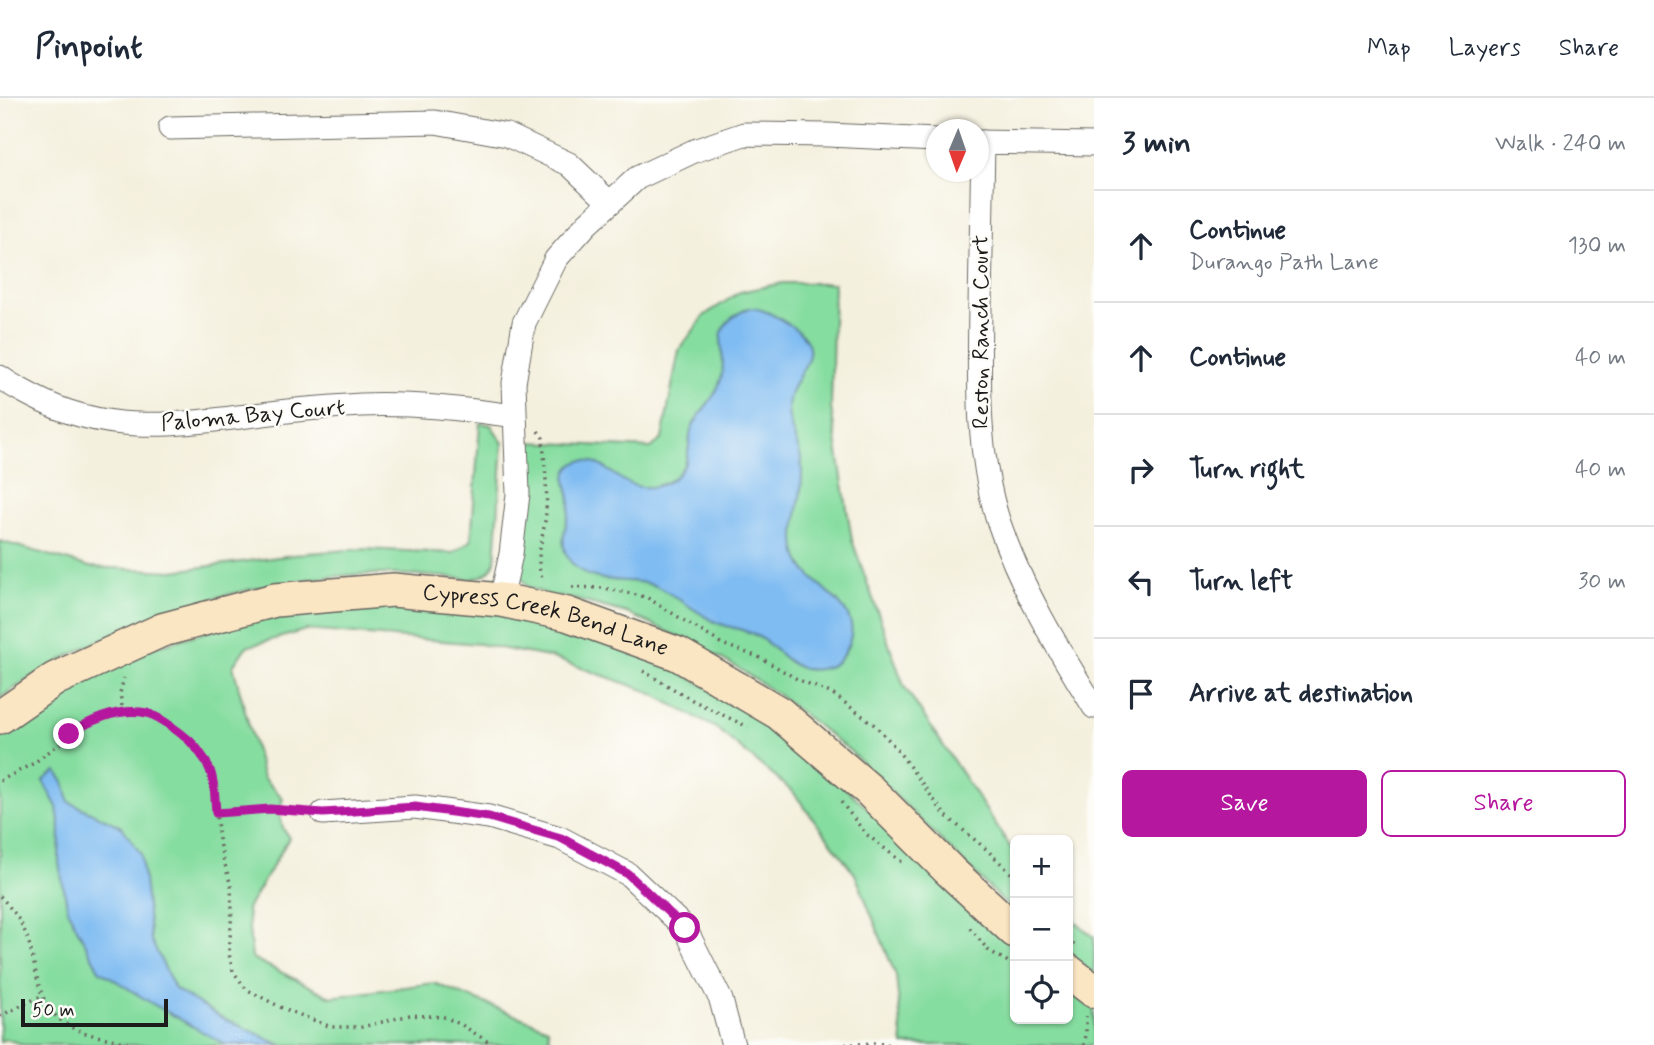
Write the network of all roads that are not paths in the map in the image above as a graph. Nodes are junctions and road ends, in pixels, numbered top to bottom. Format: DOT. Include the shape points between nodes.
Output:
graph roads {
  1 [pos="170,128"];
  2 [pos="926,140"];
  3 [pos="989,142"];
  4 [pos="1094,144"];
  5 [pos="981,182"];
  6 [pos="610,203"];
  7 [pos="0,377"];
  8 [pos="515,416"];
  9 [pos="501,600"];
  10 [pos="1094,706"];
  11 [pos="0,717"];
  12 [pos="323,813"];
  13 [pos="1010,926"];
  14 [pos="1073,978"];
  15 [pos="1090,1001"];
  16 [pos="733,1045"];
  1 -- 6 [label="street" via="435,122 508,135 569,164"];
  2 -- 6 [label="street" via="744,134 637,178"];
  3 -- 4 [label="street"];
  5 -- 10 [label="street, Reston Ranch Court" via="978,394 999,522 1054,642"];
  6 -- 8 [label="street" via="556,259 524,323 514,383"];
  7 -- 8 [label="street, Paloma Bay Court" via="43,402 78,415 136,426 365,405 450,407"];
  8 -- 9 [label="street" via="518,494"];
  9 -- 11 [label="street, Cypress Creek Bend Lane" via="393,590 275,600 162,630 55,679"];
  9 -- 13 [label="street, Cypress Creek Bend Lane" via="568,614 678,654 779,713 869,790"];
  12 -- 16 [label="street" via="415,807 489,817 561,838 628,874 685,928 721,1000"];
  14 -- 15 [label="street"];
}
